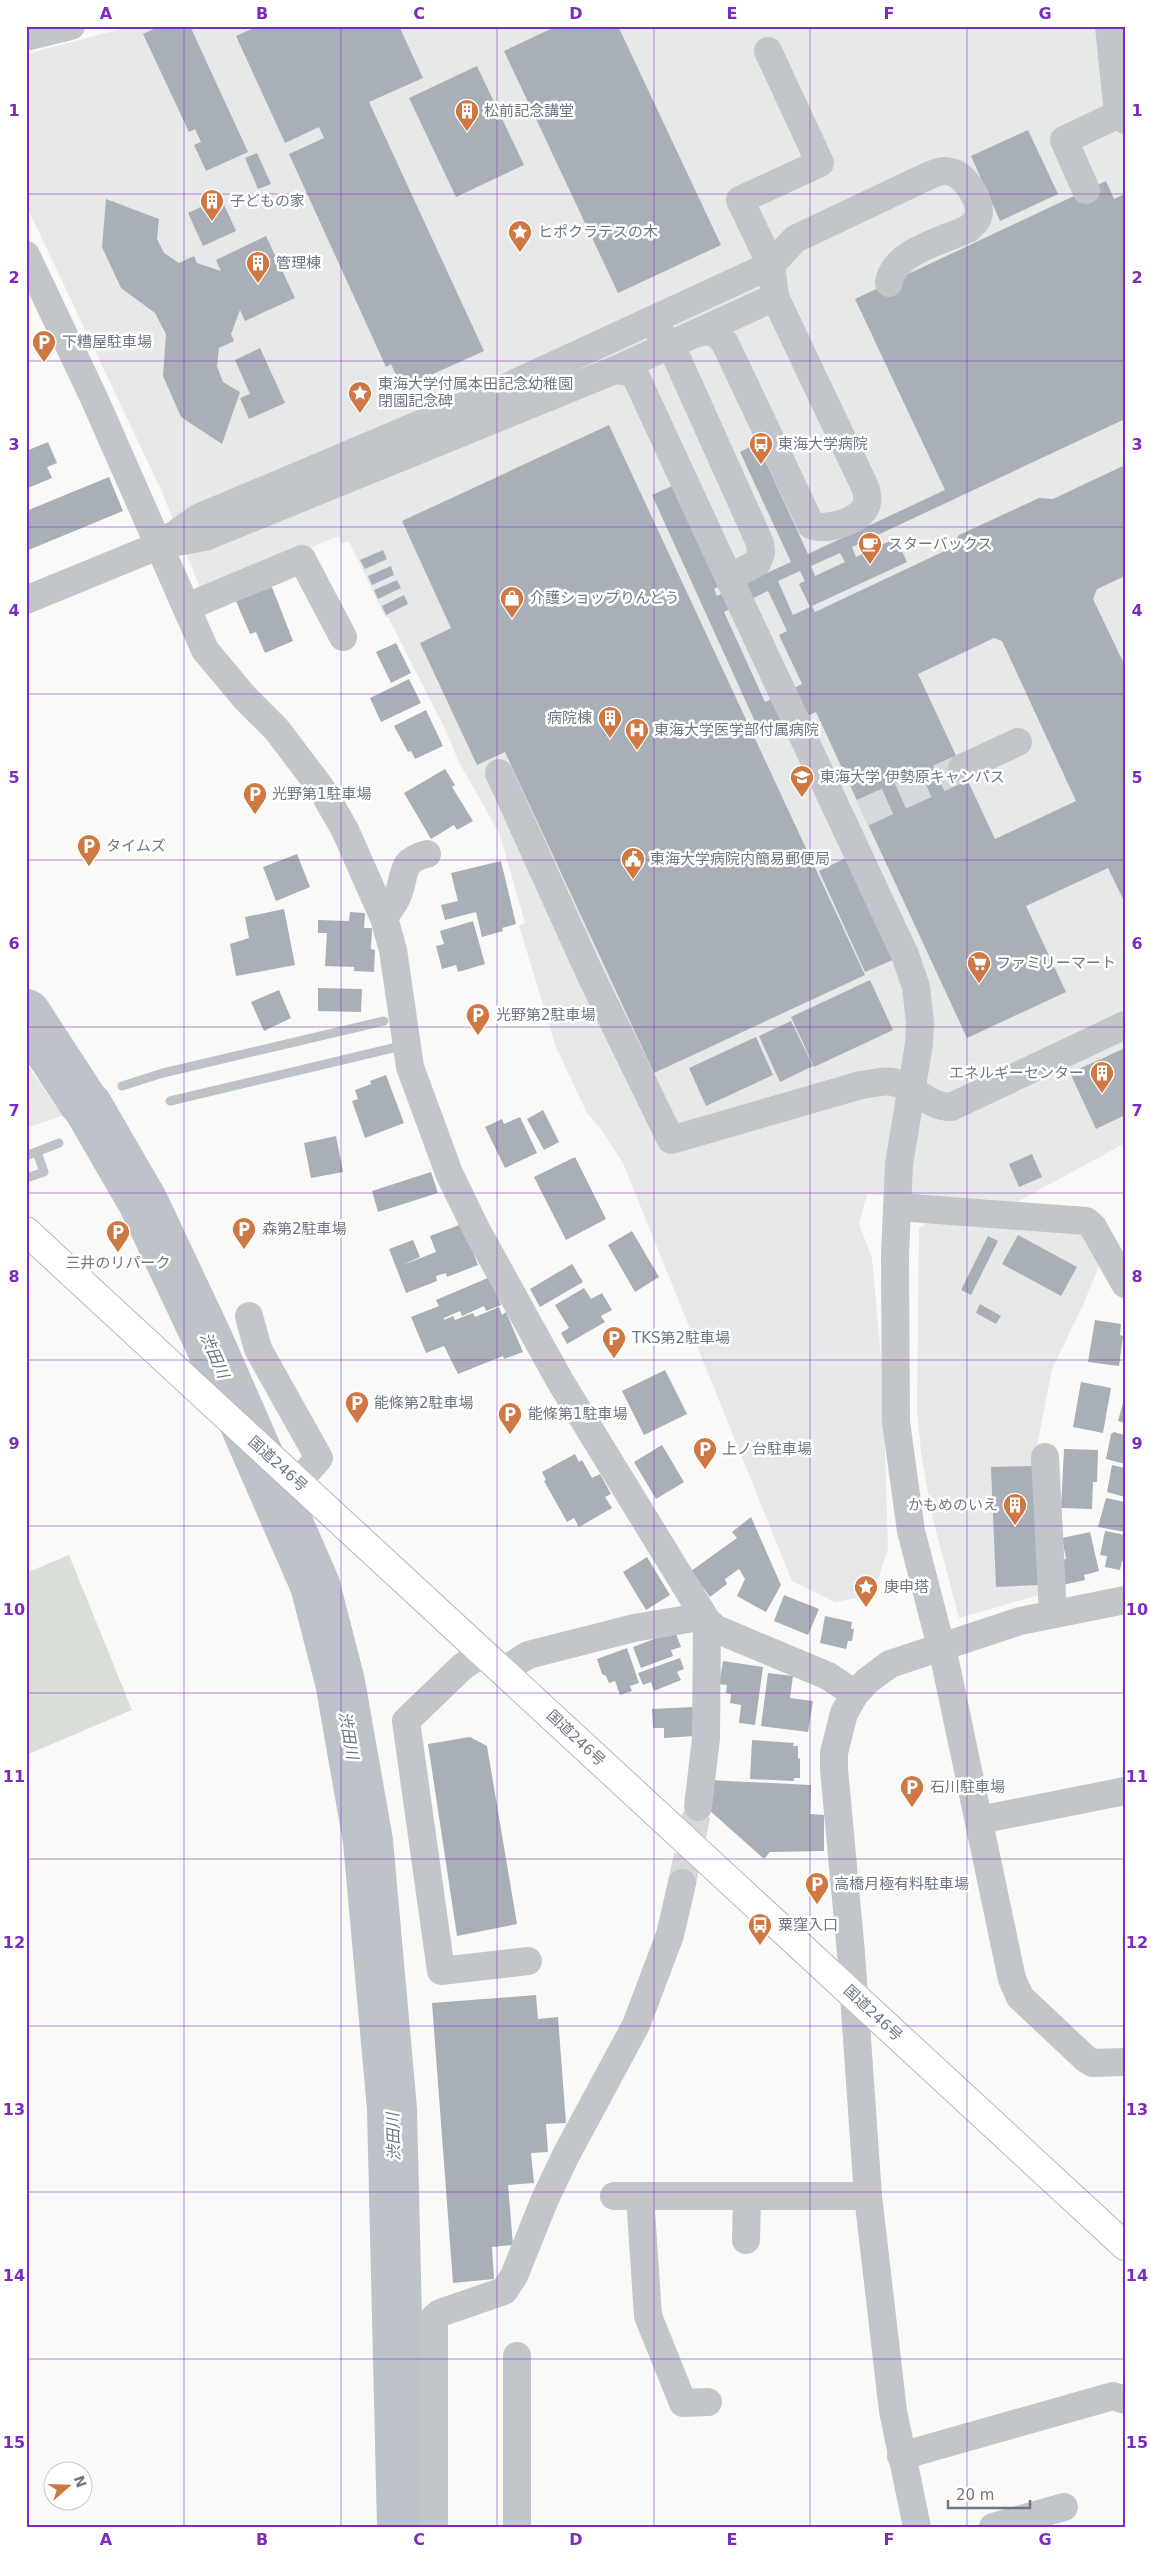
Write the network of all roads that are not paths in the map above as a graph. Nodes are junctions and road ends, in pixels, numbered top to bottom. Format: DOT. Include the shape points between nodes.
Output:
graph roads {
  1 [pos="71,26"];
  2 [pos="1109,26"];
  3 [pos="26,37"];
  4 [pos="768,51"];
  5 [pos="1123,117"];
  6 [pos="1086,190"];
  7 [pos="26,255"];
  8 [pos="771,264"];
  9 [pos="889,283"];
  10 [pos="775,297"];
  11 [pos="635,329"];
  12 [pos="698,333"];
  13 [pos="671,345"];
  14 [pos="628,370"];
  15 [pos="160,545"];
  16 [pos="729,578"];
  17 [pos="26,600"];
  18 [pos="187,607"];
  19 [pos="343,637"];
  20 [pos="1018,742"];
  21 [pos="962,768"];
  22 [pos="498,773"];
  23 [pos="426,854"];
  24 [pos="384,918"];
  25 [pos="1125,1025"];
  26 [pos="912,1091"];
  27 [pos="897,1207"];
  28 [pos="26,1231"];
  29 [pos="1125,1284"];
  30 [pos="249,1316"];
  31 [pos="1045,1457"];
  32 [pos="298,1482"];
  33 [pos="1125,1600"];
  34 [pos="1053,1614"];
  35 [pos="704,1617"];
  36 [pos="941,1646"];
  37 [pos="482,1652"];
  38 [pos="503,1671"];
  39 [pos="855,1694"];
  40 [pos="1125,1791"];
  41 [pos="698,1807"];
  42 [pos="979,1820"];
  43 [pos="682,1883"];
  44 [pos="528,1961"];
  45 [pos="853,1995"];
  46 [pos="1125,2062"];
  47 [pos="748,2196"];
  48 [pos="868,2196"];
  49 [pos="746,2240"];
  50 [pos="1125,2246"];
  51 [pos="517,2356"];
  52 [pos="1125,2400"];
  53 [pos="684,2403"];
  54 [pos="901,2456"];
  55 [pos="1064,2508"];
  56 [pos="434,2527"];
  57 [pos="517,2527"];
  58 [pos="917,2527"];
  59 [pos="993,2527"];
  1 -- 3 [label="street"];
  2 -- 5 [label="street" via="1118,105"];
  4 -- 8 [label="street" via="820,163 740,200"];
  5 -- 6 [label="street" via="1064,140"];
  7 -- 15 [label="street"];
  8 -- 9 [label="street" via="795,239 928,176 940,171 962,176 979,208 974,224 903,258 890,273"];
  8 -- 10 [label="street"];
  8 -- 11 [label="street"];
  10 -- 12 [label="street"];
  10 -- 12 [label="street" via="866,489 868,501 859,515 831,528 811,525 725,343 718,334 707,330"];
  11 -- 13 [label="street" via="651,328 663,333"];
  11 -- 14 [label="street"];
  11 -- 15 [label="street" via="494,393 198,518"];
  12 -- 13 [label="street"];
  13 -- 14 [label="street"];
  13 -- 16 [label="street" via="760,543 757,564"];
  14 -- 15 [label="street" via="205,537"];
  14 -- 16 [label="street"];
  15 -- 17 [label="street"];
  15 -- 18 [label="street"];
  16 -- 26 [label="street" via="853,817 913,976 920,1022"];
  18 -- 19 [label="street" via="302,559"];
  18 -- 24 [label="street" via="205,650 277,730 321,788 345,830"];
  20 -- 21 [label="street"];
  22 -- 26 [label="street" via="670,1140 861,1086 886,1081"];
  23 -- 24 [label="street" via="406,863 397,897"];
  24 -- 35 [label="street" via="393,950 410,1067 449,1173 476,1229 560,1381"];
  25 -- 26 [label="street" via="951,1107 940,1107"];
  26 -- 27 [label="street" via="899,1164"];
  27 -- 29 [label="street" via="1086,1220"];
  27 -- 36 [label="street" via="896,1422 911,1531"];
  28 -- 32 [label="highway, 国道246号"];
  30 -- 32 [label="street" via="258,1349 319,1458"];
  31 -- 34 [label="street"];
  32 -- 37 [label="highway, 国道246号"];
  33 -- 34 [label="street"];
  34 -- 36 [label="street"];
  35 -- 38 [label="street" via="634,1628 528,1655"];
  35 -- 39 [label="street" via="716,1628 828,1676"];
  35 -- 41 [label="street" via="706,1738"];
  36 -- 39 [label="street" via="890,1664 876,1672"];
  36 -- 42 [label="street"];
  37 -- 38 [label="highway, 国道246号"];
  37 -- 44 [label="street" via="406,1721 441,1971"];
  38 -- 45 [label="highway, 国道246号"];
  39 -- 45 [label="street" via="844,1714 834,1753"];
  40 -- 42 [label="street"];
  42 -- 46 [label="street" via="1012,1980 1020,1997 1086,2059 1093,2063"];
  43 -- 56 [label="street" via="670,1935 636,2025 566,2155 514,2276 504,2291 434,2318"];
  45 -- 48 [label="street"];
  45 -- 50 [label="highway, 国道246号"];
  47 -- 48 [label="street"];
  47 -- 49 [label="street"];
  47 -- 53 [label="street" via="627,2196"];
  48 -- 54 [label="street" via="892,2411"];
  51 -- 57 [label="street"];
  52 -- 54 [label="street" via="1113,2396"];
  54 -- 58 [label="street"];
  55 -- 59 [label="street"];
}
